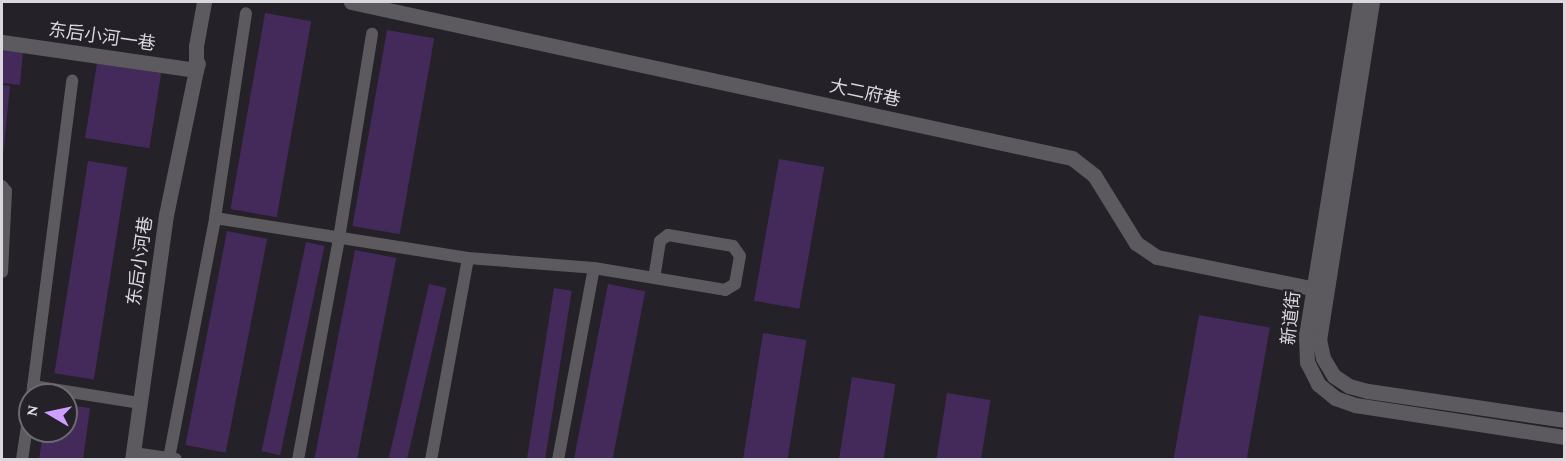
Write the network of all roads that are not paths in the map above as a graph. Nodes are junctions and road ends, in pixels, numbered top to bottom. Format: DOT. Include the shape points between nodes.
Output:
graph roads {
  1 [pos="204,2"];
  2 [pos="212,2"];
  3 [pos="351,2"];
  4 [pos="1360,2"];
  5 [pos="1372,2"];
  6 [pos="246,13"];
  7 [pos="372,34"];
  8 [pos="2,42"];
  9 [pos="196,70"];
  10 [pos="72,81"];
  11 [pos="2,186"];
  12 [pos="215,218"];
  13 [pos="339,238"];
  14 [pos="468,258"];
  15 [pos="594,268"];
  16 [pos="2,272"];
  17 [pos="654,278"];
  18 [pos="1320,290"];
  19 [pos="33,383"];
  20 [pos="78,396"];
  21 [pos="139,403"];
  22 [pos="1564,420"];
  23 [pos="1564,437"];
  24 [pos="24,443"];
  25 [pos="132,456"];
  26 [pos="22,459"];
  27 [pos="173,459"];
  28 [pos="298,459"];
  29 [pos="431,459"];
  30 [pos="558,459"];
  1 -- 9 [label="street, 东后小河巷"];
  2 -- 9 [label="street, 东后小河巷"];
  3 -- 18 [label="street, 大二府巷" via="1072,158 1094,175 1136,243 1157,257"];
  4 -- 18 [label="street, 新道街"];
  5 -- 18 [label="street, 新道街"];
  6 -- 12 [label="lane"];
  7 -- 13 [label="lane"];
  8 -- 9 [label="street, 东后小河一巷"];
  9 -- 21 [label="street, 东后小河巷" via="166,215"];
  10 -- 19 [label="lane"];
  11 -- 16 [label="lane" via="6,191"];
  12 -- 13 [label="lane"];
  12 -- 27 [label="lane"];
  13 -- 14 [label="lane"];
  13 -- 28 [label="lane"];
  14 -- 15 [label="lane"];
  14 -- 29 [label="lane"];
  15 -- 17 [label="lane"];
  15 -- 30 [label="lane"];
  17 -- 17 [label="lane" via="725,290 735,284 740,256 733,246 668,235 660,241"];
  18 -- 22 [label="street, 新道街" via="1319,339 1323,358 1334,376 1349,386"];
  18 -- 23 [label="street, 新道街" via="1306,335 1307,362 1318,384 1335,398 1354,405"];
  20 -- 21 [label="lane"];
  21 -- 25 [label="street, 东后小河巷"];
  24 -- 26 [label="lane"];
  25 -- 27 [label="lane"];
}
